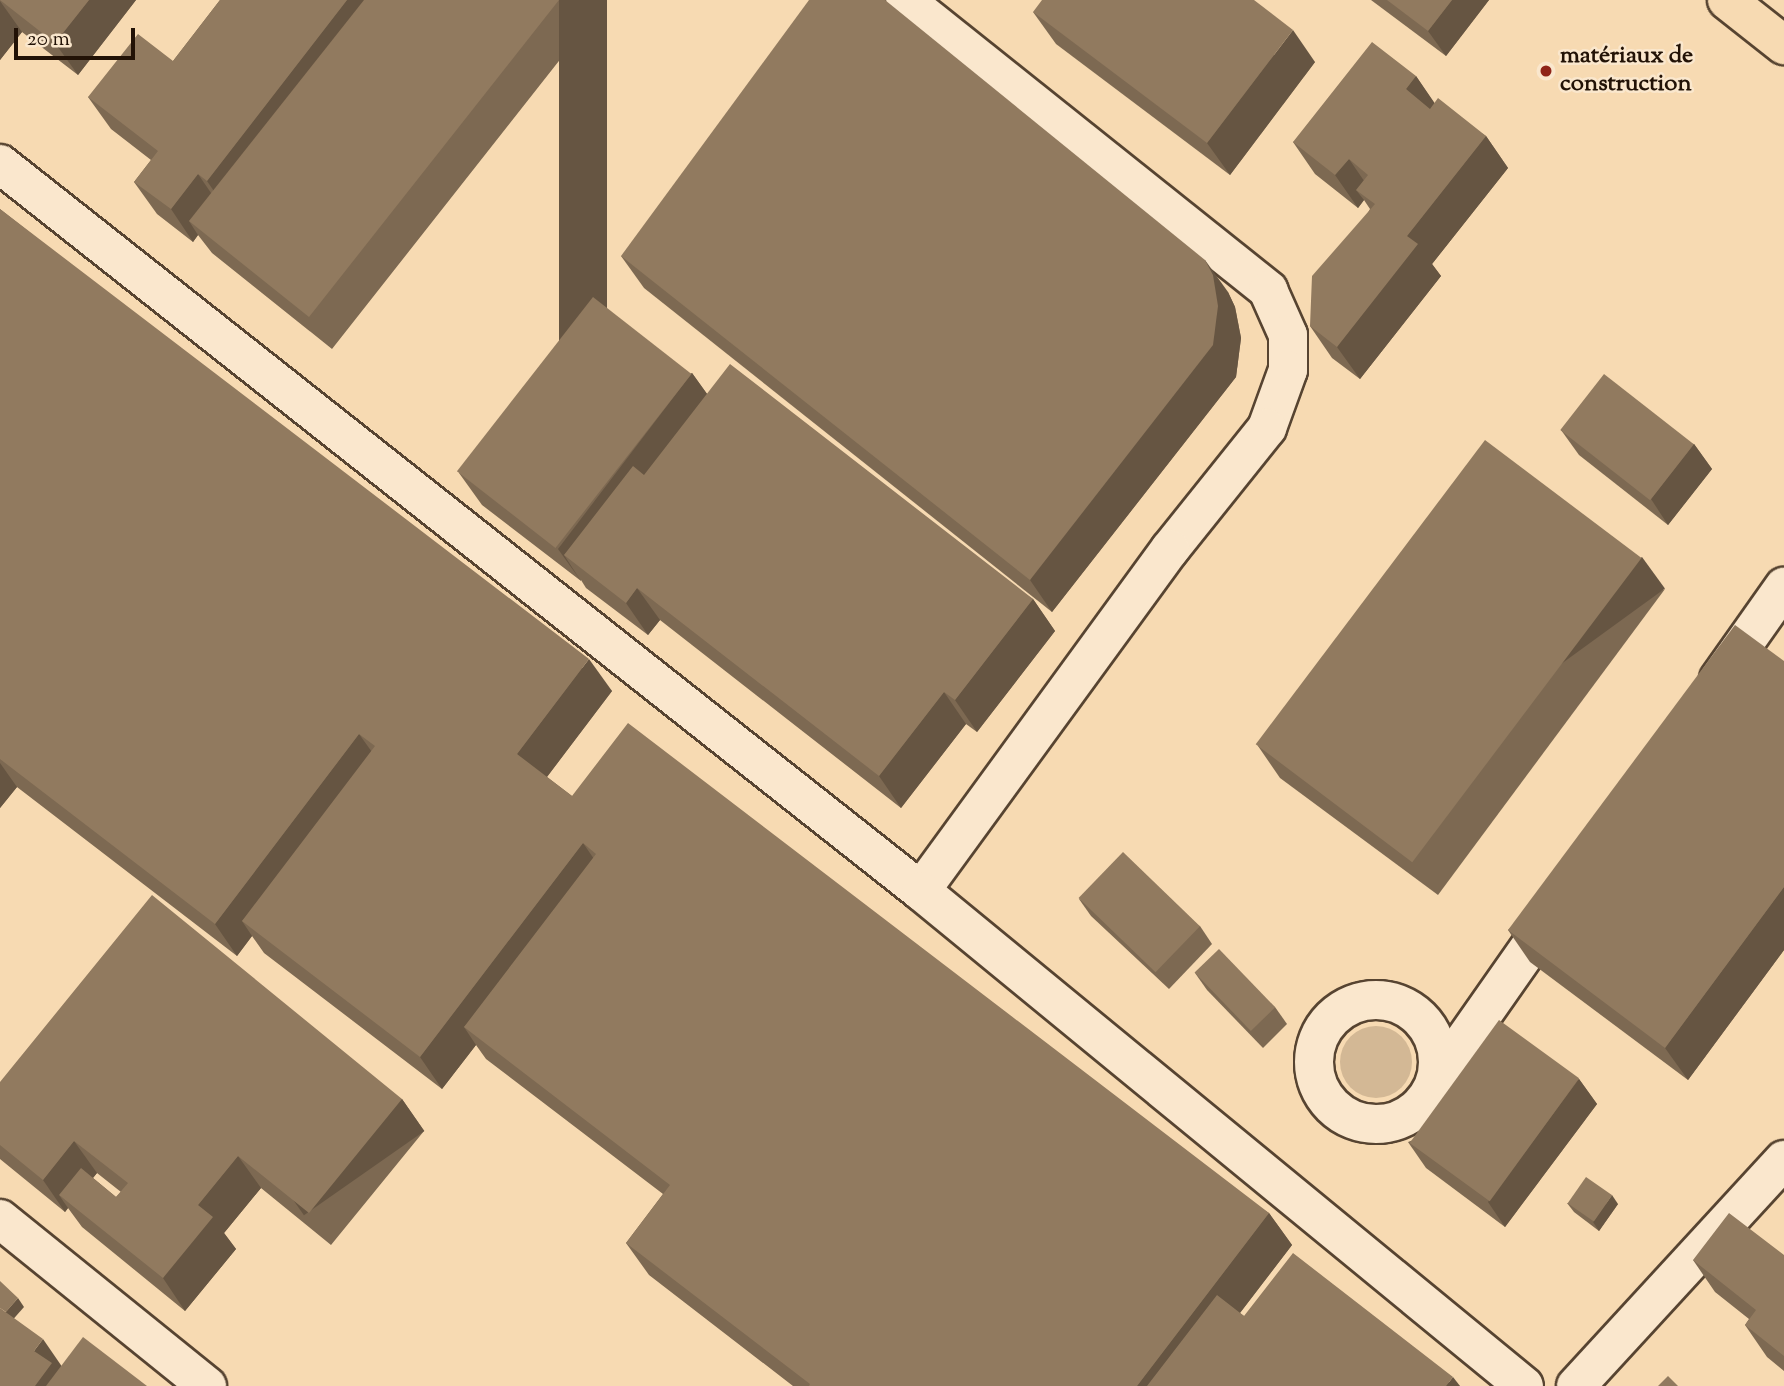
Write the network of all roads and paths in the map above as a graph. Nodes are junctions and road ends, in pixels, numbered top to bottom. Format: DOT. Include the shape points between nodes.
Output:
graph roads {
  1 [pos="905,0"];
  2 [pos="1727,0"];
  3 [pos="1784,46"];
  4 [pos="0,164"];
  5 [pos="1784,587"];
  6 [pos="1695,713"];
  7 [pos="1574,884"];
  8 [pos="921,891"];
  9 [pos="1438,1078"];
  10 [pos="1784,1160"];
  11 [pos="0,1219"];
  12 [pos="207,1386"];
  13 [pos="1524,1386"];
  14 [pos="1576,1386"];
  1 -- 8 [label="street" via="1268,289 1288,335 1288,370 1267,428 1170,549"];
  2 -- 3 [label="main road"];
  4 -- 8 [label="street"];
  5 -- 6 [label="street"];
  7 -- 9 [label="street"];
  8 -- 13 [label="street"];
  10 -- 14 [label="street"];
  11 -- 12 [label="street"];
}
